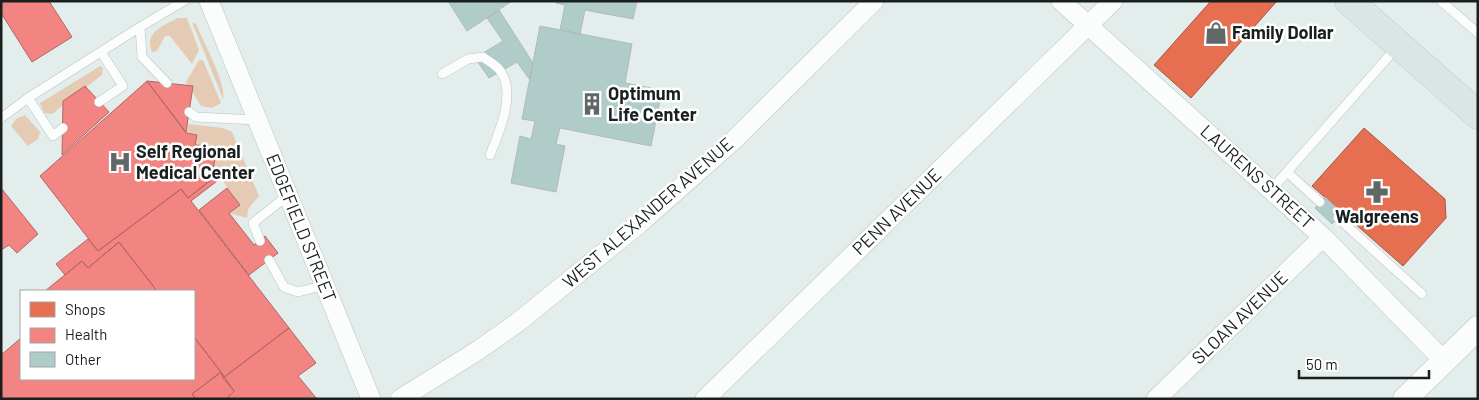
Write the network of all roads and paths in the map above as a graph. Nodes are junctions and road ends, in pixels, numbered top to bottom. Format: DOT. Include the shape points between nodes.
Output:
graph roads {
  1 [pos="184,1"];
  2 [pos="209,1"];
  3 [pos="874,1"];
  4 [pos="1061,1"];
  5 [pos="1113,1"];
  6 [pos="1349,1"];
  7 [pos="1441,1"];
  8 [pos="1089,26"];
  9 [pos="140,27"];
  10 [pos="1477,30"];
  11 [pos="1399,45"];
  12 [pos="101,52"];
  13 [pos="442,74"];
  14 [pos="167,83"];
  15 [pos="28,98"];
  16 [pos="99,102"];
  17 [pos="189,112"];
  18 [pos="1478,115"];
  19 [pos="1,118"];
  20 [pos="257,120"];
  21 [pos="63,128"];
  22 [pos="490,155"];
  23 [pos="1287,172"];
  24 [pos="1271,190"];
  25 [pos="288,195"];
  26 [pos="1320,202"];
  27 [pos="1338,218"];
  28 [pos="1323,237"];
  29 [pos="260,241"];
  30 [pos="269,260"];
  31 [pos="325,285"];
  32 [pos="1422,294"];
  33 [pos="1478,328"];
  34 [pos="1445,362"];
  35 [pos="371,399"];
  36 [pos="400,399"];
  37 [pos="705,399"];
  38 [pos="1156,399"];
  39 [pos="1405,399"];
  1 -- 9 [label="lane"];
  2 -- 20 [label="street, EDGEFIELD STREET"];
  3 -- 36 [label="street, WEST ALEXANDER AVENUE" via="734,140 639,224 517,323"];
  4 -- 8 [label="street, LAURENS STREET"];
  5 -- 8 [label="street, PENN AVENUE"];
  6 -- 11 [label="main road"];
  7 -- 10 [label="lane"];
  8 -- 24 [label="street, LAURENS STREET"];
  8 -- 37 [label="street, PENN AVENUE"];
  9 -- 12 [label="lane"];
  9 -- 14 [label="lane" via="142,57"];
  11 -- 18 [label="main road"];
  11 -- 23 [label="lane"];
  12 -- 15 [label="lane"];
  12 -- 16 [label="lane" via="123,86"];
  13 -- 22 [label="lane" via="468,59 483,57 501,72 507,93 504,119"];
  15 -- 19 [label="lane"];
  15 -- 21 [label="lane" via="52,136"];
  17 -- 20 [label="lane" via="196,117"];
  20 -- 25 [label="street, EDGEFIELD STREET"];
  23 -- 24 [label="lane"];
  23 -- 26 [label="lane"];
  24 -- 28 [label="street, LAURENS STREET"];
  25 -- 29 [label="lane" via="253,223"];
  25 -- 31 [label="street, EDGEFIELD STREET"];
  27 -- 32 [label="lane"];
  28 -- 34 [label="street, LAURENS STREET"];
  28 -- 38 [label="street, SLOAN AVENUE"];
  30 -- 31 [label="lane" via="284,287 298,292"];
  31 -- 35 [label="street, EDGEFIELD STREET"];
  33 -- 34 [label="street"];
  34 -- 39 [label="street"];
}
